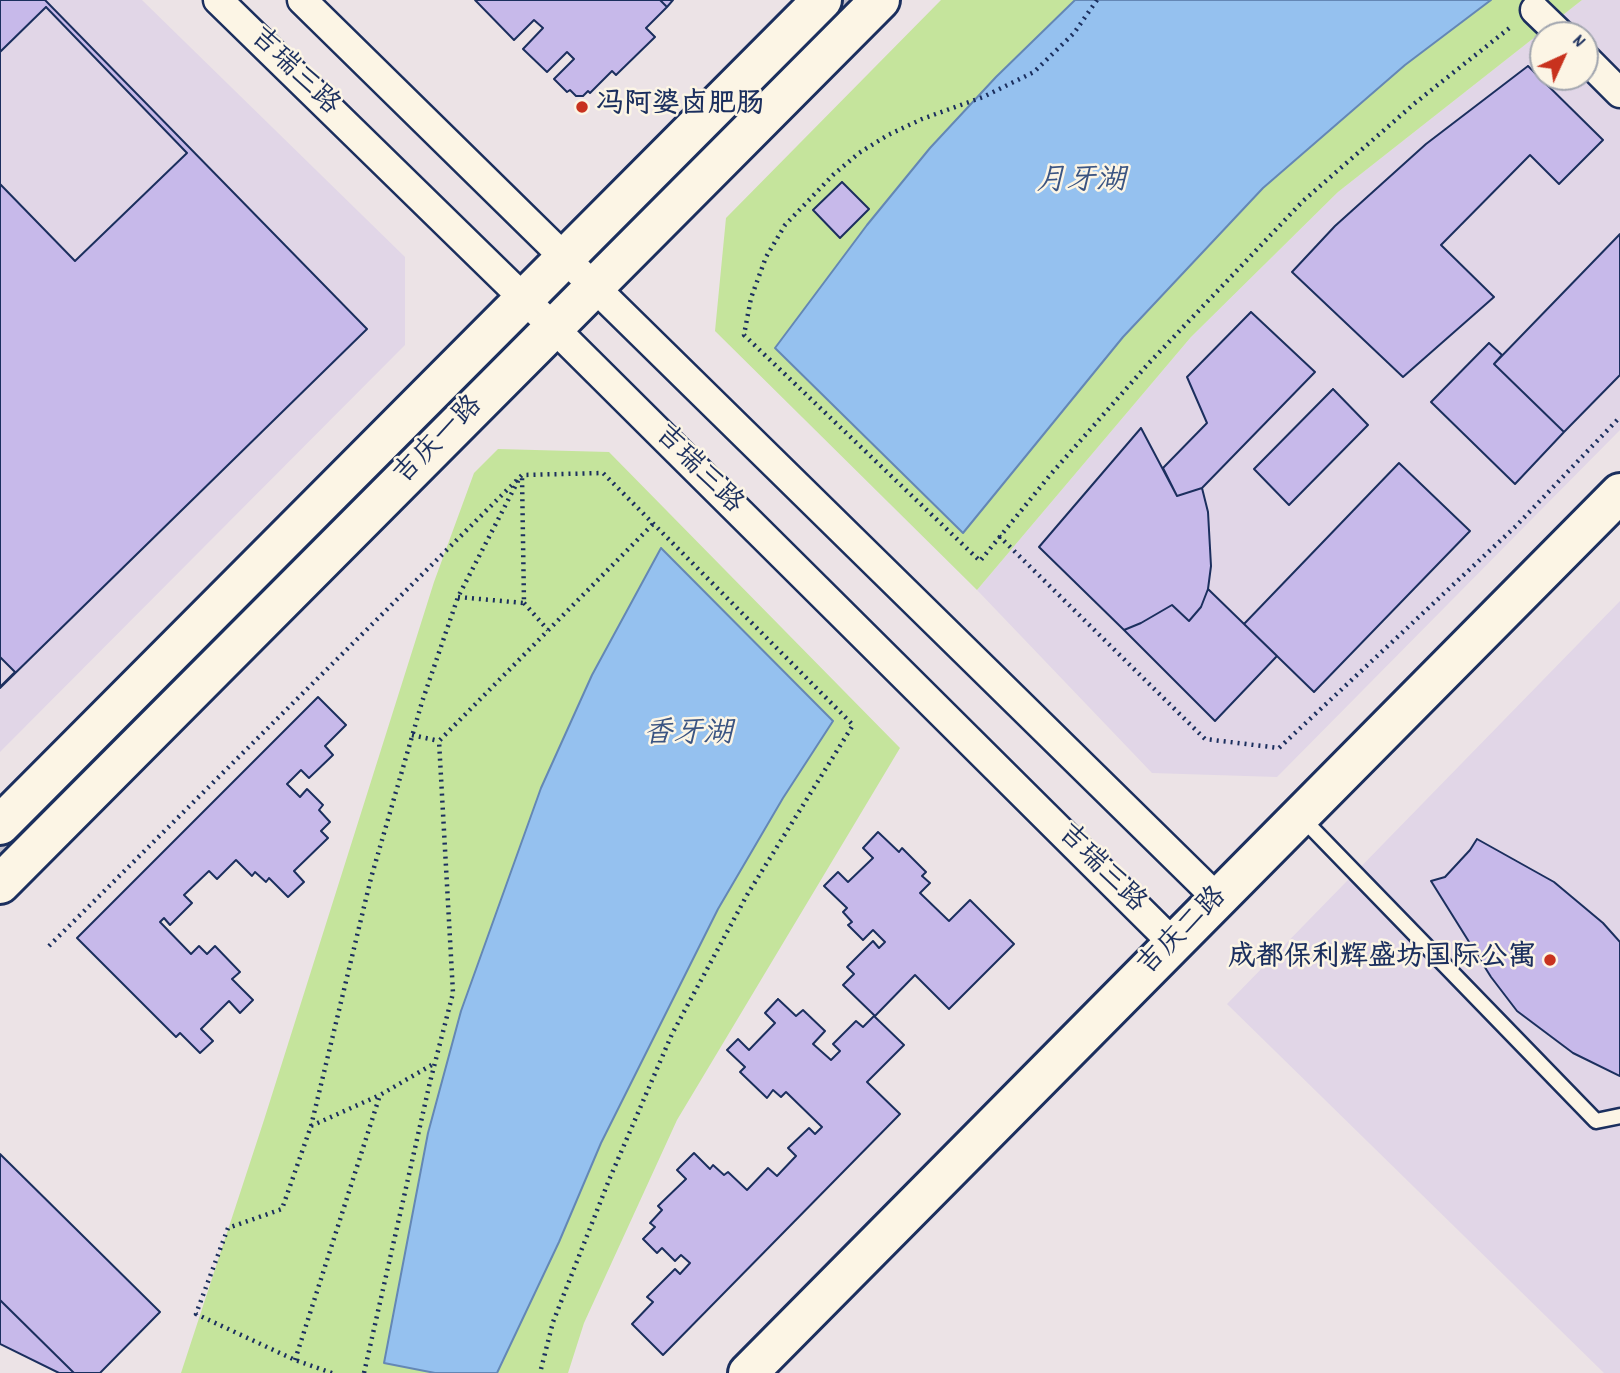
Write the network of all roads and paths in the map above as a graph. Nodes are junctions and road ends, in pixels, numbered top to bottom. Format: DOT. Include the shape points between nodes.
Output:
graph roads {
  1 [pos="218,0"];
  2 [pos="302,0"];
  3 [pos="822,0"];
  4 [pos="880,0"];
  5 [pos="1097,0"];
  6 [pos="1535,10"];
  7 [pos="1546,21"];
  8 [pos="1599,72"];
  9 [pos="1620,93"];
  10 [pos="565,258"];
  11 [pos="594,287"];
  12 [pos="524,299"];
  13 [pos="554,328"];
  14 [pos="1620,417"];
  15 [pos="522,475"];
  16 [pos="1620,493"];
  17 [pos="653,524"];
  18 [pos="999,536"];
  19 [pos="458,597"];
  20 [pos="524,603"];
  21 [pos="548,630"];
  22 [pos="412,735"];
  23 [pos="439,741"];
  24 [pos="1300,816"];
  25 [pos="0,825"];
  26 [pos="0,884"];
  27 [pos="1218,900"];
  28 [pos="1174,944"];
  29 [pos="49,946"];
  30 [pos="435,1063"];
  31 [pos="380,1095"];
  32 [pos="1620,1116"];
  33 [pos="311,1126"];
  34 [pos="295,1360"];
  35 [pos="332,1373"];
  36 [pos="364,1373"];
  37 [pos="540,1373"];
  38 [pos="748,1373"];
  1 -- 12 [label="street, 吉瑞三路"];
  2 -- 10 [label="street, 吉瑞三路"];
  3 -- 10 [label="street, 吉庆一路"];
  4 -- 11 [label="street, 吉庆一路"];
  5 -- 18 [label="path" via="1074,33 1034,72 888,135 833,175 785,225 766,257 744,335 980,561"];
  6 -- 7 [label="street"];
  6 -- 18 [label="path" via="1415,103 1303,201 1149,363"];
  8 -- 9 [label="street"];
  10 -- 11 [label="street, 吉瑞三路"];
  10 -- 12 [label="street, 吉庆一路"];
  11 -- 13 [label="street, 吉庆一路"];
  11 -- 27 [label="street, 吉瑞三路"];
  12 -- 13 [label="street, 吉瑞三路"];
  12 -- 25 [label="street, 吉庆一路"];
  13 -- 26 [label="street, 吉庆一路"];
  13 -- 28 [label="street, 吉瑞三路"];
  14 -- 18 [label="path" via="1516,526 1279,748 1205,739"];
  15 -- 17 [label="path" via="603,472"];
  15 -- 19 [label="path"];
  15 -- 20 [label="path"];
  15 -- 29 [label="path"];
  16 -- 24 [label="street, 吉庆二路"];
  17 -- 21 [label="path"];
  17 -- 37 [label="path" via="853,725 747,895 672,1034 552,1322"];
  19 -- 20 [label="path"];
  19 -- 22 [label="path"];
  20 -- 21 [label="path"];
  21 -- 23 [label="path"];
  22 -- 23 [label="path"];
  22 -- 33 [label="path" via="371,878"];
  23 -- 30 [label="path" via="453,993"];
  24 -- 27 [label="street, 吉庆二路"];
  24 -- 32 [label="lane" via="1596,1121"];
  27 -- 28 [label="street, 吉庆二路"];
  28 -- 38 [label="street, 吉庆二路"];
  30 -- 31 [label="path"];
  30 -- 36 [label="path"];
  31 -- 33 [label="path"];
  31 -- 34 [label="path"];
  33 -- 34 [label="path" via="282,1209 228,1228 196,1314"];
  34 -- 35 [label="path"];
}
